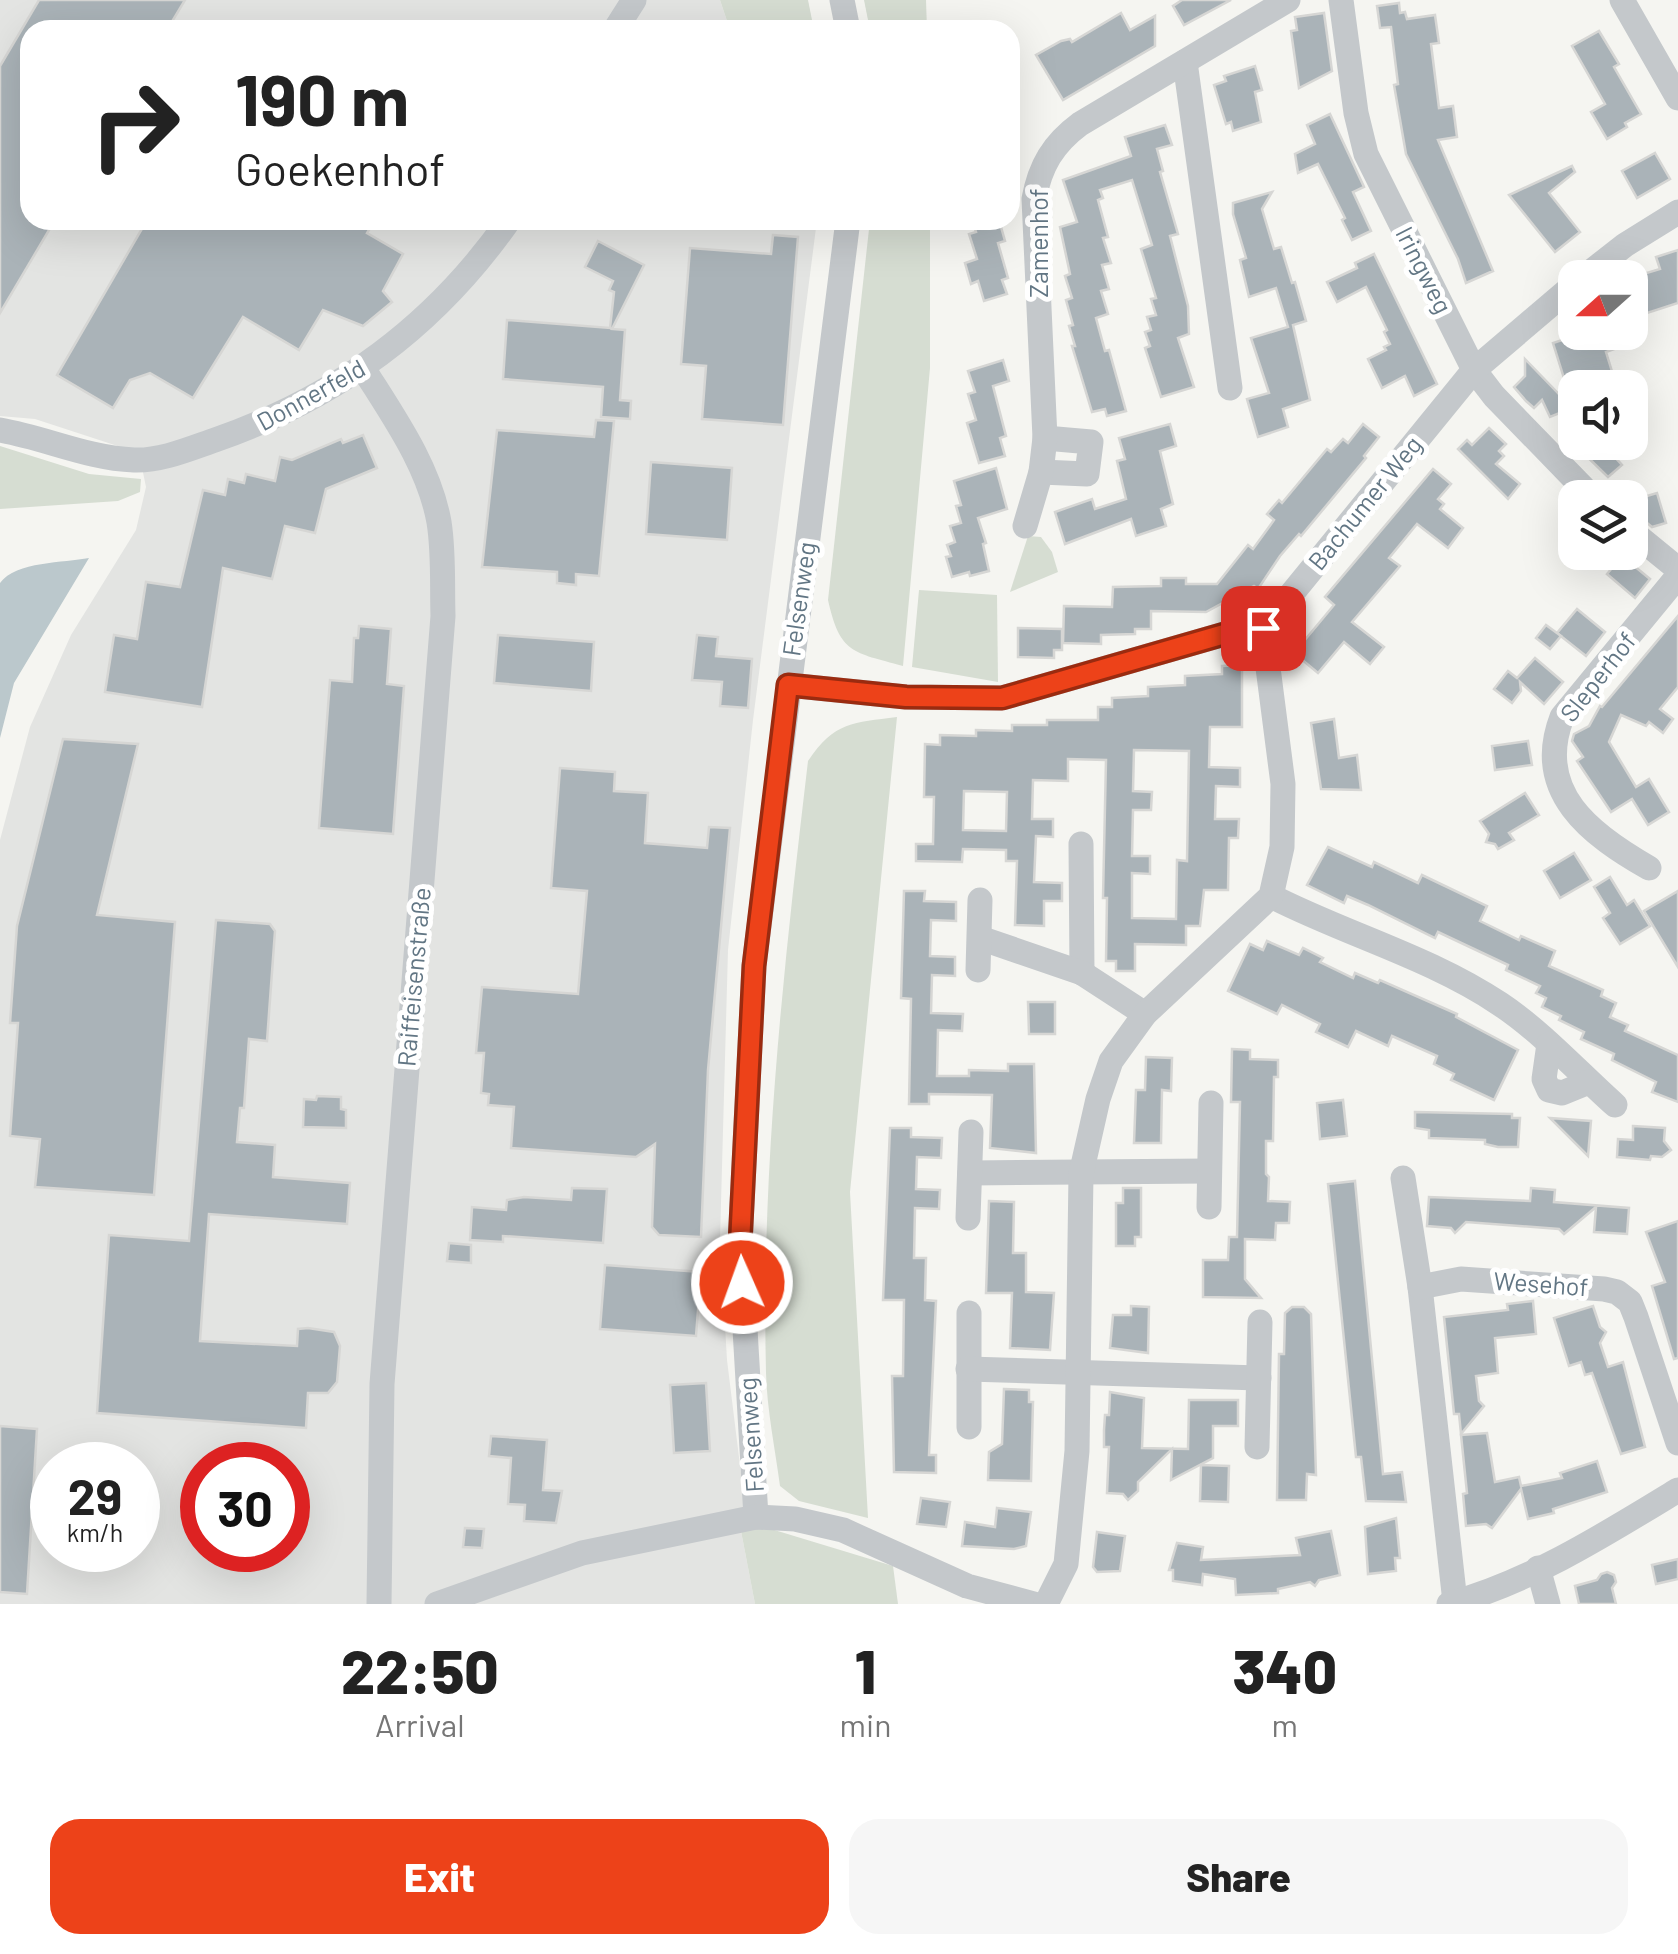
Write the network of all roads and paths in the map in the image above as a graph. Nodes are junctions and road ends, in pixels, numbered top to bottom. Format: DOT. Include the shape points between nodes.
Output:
graph roads {
  1 [pos="1288,0"];
  2 [pos="1341,0"];
  3 [pos="1622,0"];
  4 [pos="1185,62"];
  5 [pos="1678,98"];
  6 [pos="1678,212"];
  7 [pos="502,230"];
  8 [pos="847,230"];
  9 [pos="1606,260"];
  10 [pos="1558,298"];
  11 [pos="363,368"];
  12 [pos="1474,370"];
  13 [pos="1230,388"];
  14 [pos="0,430"];
  15 [pos="1045,438"];
  16 [pos="1042,472"];
  17 [pos="1576,480"];
  18 [pos="1025,526"];
  19 [pos="1648,546"];
  20 [pos="1678,572"];
  21 [pos="1263,628"];
  22 [pos="788,685"];
  23 [pos="1080,844"];
  24 [pos="1649,868"];
  25 [pos="1271,896"];
  26 [pos="980,900"];
  27 [pos="980,938"];
  28 [pos="978,970"];
  29 [pos="1082,973"];
  30 [pos="1145,1014"];
  31 [pos="1210,1104"];
  32 [pos="1615,1105"];
  33 [pos="971,1132"];
  34 [pos="1208,1172"];
  35 [pos="970,1173"];
  36 [pos="1082,1174"];
  37 [pos="1403,1178"];
  38 [pos="1208,1208"];
  39 [pos="968,1218"];
  40 [pos="1420,1287"];
  41 [pos="968,1312"];
  42 [pos="1260,1322"];
  43 [pos="968,1369"];
  44 [pos="1076,1374"];
  45 [pos="1258,1378"];
  46 [pos="969,1428"];
  47 [pos="1678,1443"];
  48 [pos="1257,1446"];
  49 [pos="1678,1490"];
  50 [pos="756,1517"];
  51 [pos="1538,1568"];
  52 [pos="1452,1603"];
  53 [pos="379,1604"];
  54 [pos="436,1604"];
  55 [pos="1034,1604"];
  56 [pos="1046,1604"];
  57 [pos="1548,1604"];
  1 -- 4 [label="street, Zamenhof"];
  2 -- 12 [label="street, Iringweg" via="1366,154"];
  3 -- 5 [label="street"];
  4 -- 13 [label="street"];
  4 -- 15 [label="street, Zamenhof" via="1061,138 1038,177"];
  6 -- 9 [label="street"];
  7 -- 11 [label="street, Donnerfeld" via="419,325"];
  8 -- 22 [label="street, Felsenweg"];
  10 -- 12 [label="street, Bachumer Weg"];
  11 -- 14 [label="street, Donnerfeld" via="270,421 156,458 95,456"];
  11 -- 53 [label="street, Raiffeisenstraße" via="432,492 443,616 382,1384"];
  12 -- 17 [label="street, Iringweg"];
  12 -- 21 [label="street, Bachumer Weg"];
  15 -- 16 [label="street, Zamenhof"];
  15 -- 16 [label="street" via="1091,442 1088,474"];
  16 -- 18 [label="street, Zamenhof"];
  19 -- 20 [label="street"];
  20 -- 24 [label="street, Sleperhof" via="1562,717 1553,742 1553,764 1580,819"];
  21 -- 22 [label="street" via="1002,698"];
  21 -- 25 [label="street" via="1283,784 1282,847"];
  22 -- 50 [label="street, Felsenweg" via="754,966 740,1244"];
  23 -- 29 [label="street"];
  25 -- 30 [label="street"];
  25 -- 32 [label="street" via="1499,1003"];
  26 -- 27 [label="street"];
  27 -- 28 [label="street"];
  27 -- 29 [label="street"];
  29 -- 30 [label="street"];
  30 -- 36 [label="street" via="1112,1060"];
  31 -- 34 [label="street"];
  33 -- 35 [label="street"];
  34 -- 36 [label="street"];
  34 -- 38 [label="street"];
  35 -- 36 [label="street"];
  35 -- 39 [label="street"];
  36 -- 44 [label="street"];
  37 -- 40 [label="street"];
  40 -- 47 [label="street, Wesehof" via="1461,1279 1617,1292 1630,1302"];
  40 -- 52 [label="street"];
  41 -- 43 [label="street"];
  42 -- 45 [label="street"];
  43 -- 44 [label="street"];
  43 -- 46 [label="street"];
  44 -- 45 [label="street"];
  44 -- 56 [label="street" via="1077,1451 1066,1564"];
  45 -- 48 [label="street"];
  49 -- 51 [label="street"];
  50 -- 54 [label="street" via="582,1554"];
  50 -- 55 [label="street" via="843,1530 967,1586"];
  51 -- 52 [label="street"];
  51 -- 57 [label="street"];
}
